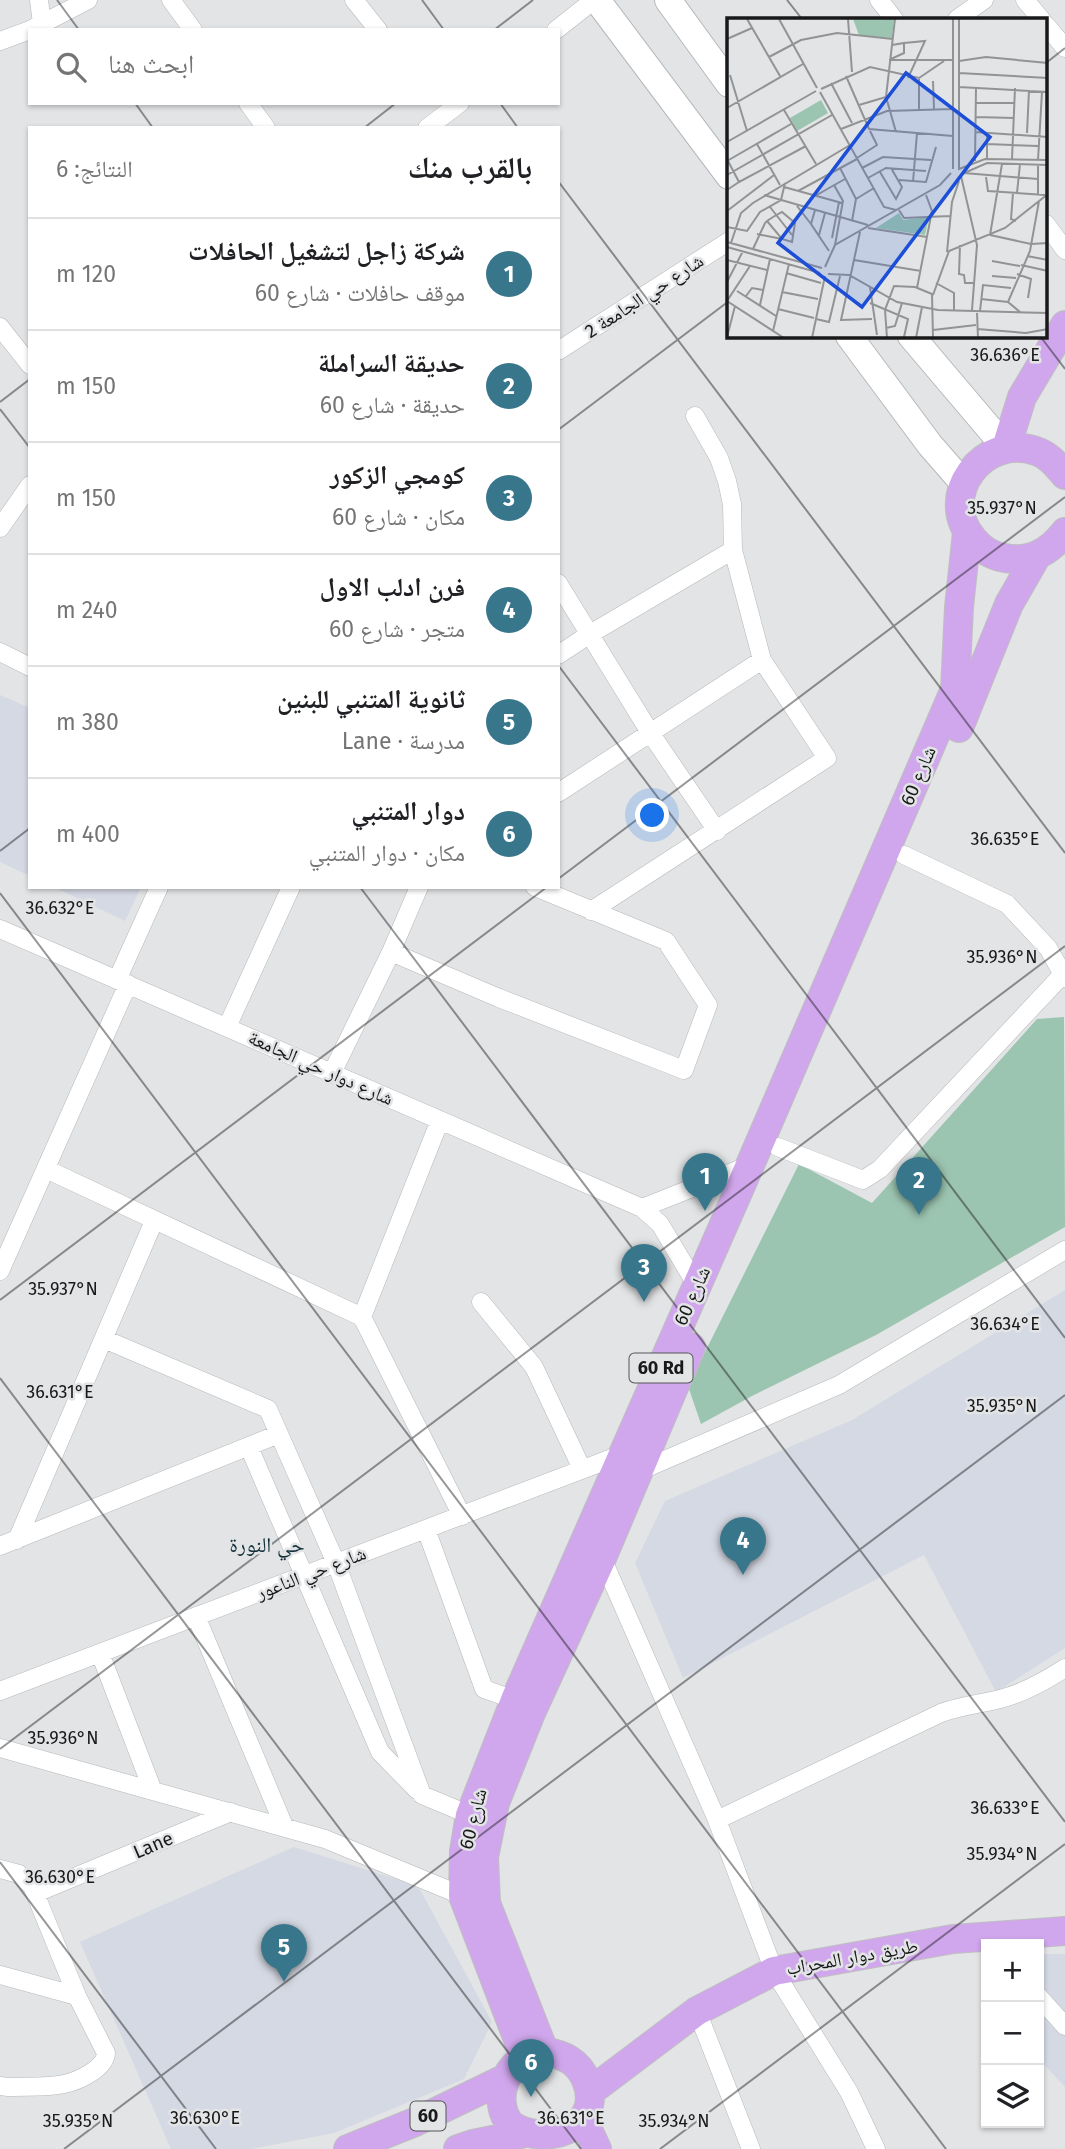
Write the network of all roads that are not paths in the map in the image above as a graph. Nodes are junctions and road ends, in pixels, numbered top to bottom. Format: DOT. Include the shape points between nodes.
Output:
graph roads {
  1 [pos="38,0"];
  2 [pos="88,0"];
  3 [pos="171,0"];
  4 [pos="354,0"];
  5 [pos="596,0"];
  6 [pos="668,0"];
  7 [pos="879,0"];
  8 [pos="984,0"];
  9 [pos="1025,0"];
  10 [pos="893,18"];
  11 [pos="958,18"];
  12 [pos="1040,18"];
  13 [pos="1048,27"];
  14 [pos="34,28"];
  15 [pos="192,28"];
  16 [pos="376,28"];
  17 [pos="559,28"];
  18 [pos="28,30"];
  19 [pos="0,41"];
  20 [pos="1065,48"];
  21 [pos="727,81"];
  22 [pos="249,105"];
  23 [pos="448,107"];
  24 [pos="265,126"];
  25 [pos="429,126"];
  26 [pos="727,173"];
  27 [pos="1048,227"];
  28 [pos="727,242"];
  29 [pos="1065,250"];
  30 [pos="1065,325"];
  31 [pos="0,327"];
  32 [pos="850,338"];
  33 [pos="913,338"];
  34 [pos="560,350"];
  35 [pos="1056,359"];
  36 [pos="28,362"];
  37 [pos="695,416"];
  38 [pos="1006,448"];
  39 [pos="1065,475"];
  40 [pos="964,484"];
  41 [pos="28,488"];
  42 [pos="0,528"];
  43 [pos="967,532"];
  44 [pos="1065,532"];
  45 [pos="733,550"];
  46 [pos="1036,556"];
  47 [pos="560,586"];
  48 [pos="590,634"];
  49 [pos="0,652"];
  50 [pos="560,654"];
  51 [pos="762,660"];
  52 [pos="28,666"];
  53 [pos="650,734"];
  54 [pos="560,792"];
  55 [pos="717,831"];
  56 [pos="904,855"];
  57 [pos="158,889"];
  58 [pos="290,889"];
  59 [pos="418,889"];
  60 [pos="540,889"];
  61 [pos="591,911"];
  62 [pos="0,929"];
  63 [pos="391,952"];
  64 [pos="1064,975"];
  65 [pos="123,982"];
  66 [pos="227,1027"];
  67 [pos="332,1073"];
  68 [pos="440,1120"];
  69 [pos="778,1147"];
  70 [pos="750,1165"];
  71 [pos="46,1169"];
  72 [pos="642,1208"];
  73 [pos="153,1221"];
  74 [pos="1065,1250"];
  75 [pos="0,1271"];
  76 [pos="697,1286"];
  77 [pos="481,1302"];
  78 [pos="362,1317"];
  79 [pos="104,1339"];
  80 [pos="279,1434"];
  81 [pos="249,1447"];
  82 [pos="630,1463"];
  83 [pos="582,1469"];
  84 [pos="462,1516"];
  85 [pos="426,1529"];
  86 [pos="8,1543"];
  87 [pos="602,1558"];
  88 [pos="336,1563"];
  89 [pos="305,1575"];
  90 [pos="196,1616"];
  91 [pos="100,1653"];
  92 [pos="1065,1668"];
  93 [pos="0,1691"];
  94 [pos="515,1700"];
  95 [pos="0,1748"];
  96 [pos="153,1791"];
  97 [pos="422,1795"];
  98 [pos="231,1812"];
  99 [pos="470,1815"];
  100 [pos="717,1820"];
  101 [pos="284,1826"];
  102 [pos="0,1869"];
  103 [pos="36,1893"];
  104 [pos="463,1896"];
  105 [pos="1065,1931"];
  106 [pos="981,1939"];
  107 [pos="1014,1939"];
  108 [pos="774,1972"];
  109 [pos="0,1975"];
  110 [pos="77,1996"];
  111 [pos="1043,2002"];
  112 [pos="697,2011"];
  113 [pos="1065,2026"];
  114 [pos="535,2054"];
  115 [pos="506,2078"];
  116 [pos="3,2089"];
  117 [pos="591,2091"];
  118 [pos="584,2121"];
  119 [pos="521,2134"];
  120 [pos="562,2144"];
  121 [pos="348,2149"];
  122 [pos="458,2149"];
  123 [pos="597,2149"];
  124 [pos="751,2149"];
  125 [pos="876,2149"];
  1 -- 14 [label="street"];
  2 -- 14 [label="street"];
  3 -- 15 [label="street"];
  4 -- 16 [label="street"];
  5 -- 17 [label="street"];
  5 -- 26 [label="main road"];
  6 -- 21 [label="main road"];
  7 -- 10 [label="street"];
  8 -- 11 [label="street"];
  9 -- 12 [label="street"];
  13 -- 20 [label="street"];
  18 -- 19 [label="street"];
  22 -- 24 [label="street"];
  23 -- 25 [label="street"];
  27 -- 29 [label="street"];
  28 -- 34 [label="street, شارع حي الجامعة 2"];
  30 -- 35 [label="main road"];
  31 -- 36 [label="street"];
  32 -- 40 [label="main road"];
  33 -- 38 [label="main road"];
  35 -- 38 [label="main road" via="1022,397"];
  37 -- 45 [label="street" via="727,481"];
  38 -- 39 [label="main road" via="1037,451"];
  38 -- 40 [label="main road" via="981,459"];
  40 -- 43 [label="main road, شارع 60" via="961,514"];
  41 -- 42 [label="street"];
  43 -- 46 [label="main road" via="997,557 1017,560"];
  43 -- 70 [label="main road, شارع 60 / 60 Rd" via="955,689"];
  44 -- 46 [label="main road" via="1053,547"];
  45 -- 48 [label="street"];
  45 -- 51 [label="street"];
  46 -- 56 [label="main road, شارع 60" via="1009,604"];
  47 -- 48 [label="street"];
  48 -- 50 [label="street"];
  48 -- 53 [label="street"];
  49 -- 52 [label="street"];
  51 -- 53 [label="street"];
  51 -- 55 [label="street" via="827,758"];
  53 -- 54 [label="street"];
  53 -- 55 [label="street"];
  55 -- 61 [label="street"];
  56 -- 64 [label="street" via="1007,904 1048,948"];
  56 -- 69 [label="main road, شارع 60"];
  57 -- 65 [label="street"];
  58 -- 66 [label="street"];
  59 -- 63 [label="street"];
  60 -- 61 [label="street"];
  61 -- 63 [label="street" via="666,941 708,1005 684,1070"];
  62 -- 65 [label="street, شارع دوار حي الجامعة"];
  63 -- 67 [label="street"];
  64 -- 69 [label="street" via="870,1177 863,1180"];
  65 -- 66 [label="street, شارع دوار حي الجامعة"];
  65 -- 71 [label="street"];
  66 -- 67 [label="street, شارع دوار حي الجامعة"];
  67 -- 68 [label="street, شارع دوار حي الجامعة"];
  68 -- 72 [label="street, شارع دوار حي الجامعة"];
  68 -- 78 [label="street"];
  69 -- 82 [label="main road, شارع 60"];
  70 -- 72 [label="street"];
  70 -- 76 [label="main road, شارع 60 / 60 Rd"];
  71 -- 73 [label="street"];
  71 -- 75 [label="street"];
  72 -- 76 [label="street, شارع دوار حي الجامعة" via="660,1224"];
  73 -- 78 [label="street"];
  73 -- 79 [label="street"];
  74 -- 82 [label="street, شارع حي الناعور" via="839,1385"];
  76 -- 82 [label="main road, شارع 60 / 60 Rd"];
  77 -- 83 [label="street" via="534,1367"];
  78 -- 84 [label="street"];
  79 -- 80 [label="street" via="268,1409"];
  79 -- 86 [label="street"];
  80 -- 81 [label="street"];
  80 -- 88 [label="street"];
  81 -- 86 [label="street"];
  81 -- 89 [label="street"];
  82 -- 83 [label="street, شارع حي الناعور"];
  82 -- 87 [label="main road, شارع 60"];
  82 -- 94 [label="main road, شارع 60 / 60 Rd"];
  83 -- 84 [label="street, شارع حي الناعور"];
  84 -- 85 [label="street, شارع حي الناعور"];
  85 -- 88 [label="street, شارع حي الناعور"];
  85 -- 94 [label="street" via="484,1689"];
  87 -- 100 [label="street"];
  87 -- 114 [label="main road, شارع 60" via="495,1803 484,1857 486,1903"];
  88 -- 89 [label="street, شارع حي الناعور"];
  88 -- 97 [label="street"];
  89 -- 90 [label="street, شارع حي الناعور"];
  89 -- 97 [label="street" via="380,1752"];
  90 -- 91 [label="street, شارع حي الناعور"];
  90 -- 101 [label="street"];
  91 -- 93 [label="street, شارع حي الناعور"];
  91 -- 96 [label="street"];
  92 -- 100 [label="street" via="1018,1693 941,1713"];
  94 -- 99 [label="main road, شارع 60 / 60 Rd"];
  95 -- 96 [label="street"];
  96 -- 98 [label="street"];
  97 -- 99 [label="street"];
  98 -- 101 [label="street"];
  98 -- 103 [label="street, Lane"];
  99 -- 104 [label="main road, شارع 60 / 60 Rd"];
  100 -- 108 [label="street"];
  101 -- 104 [label="street"];
  102 -- 103 [label="street" via="19,1874"];
  103 -- 110 [label="street"];
  104 -- 114 [label="main road, شارع 60 / 60 Rd"];
  105 -- 107 [label="main road, طريق دوار المحراب"];
  106 -- 108 [label="main road, طريق دوار المحراب" via="953,1939"];
  108 -- 112 [label="main road, طريق دوار المحراب"];
  108 -- 125 [label="street" via="849,2092"];
  109 -- 110 [label="street"];
  110 -- 116 [label="street" via="106,2060 96,2070 64,2084"];
  111 -- 113 [label="street"];
  112 -- 117 [label="main road, طريق دوار المحراب"];
  112 -- 124 [label="street"];
  114 -- 115 [label="main road" via="515,2065"];
  114 -- 117 [label="main road" via="570,2059 582,2070"];
  115 -- 119 [label="main road" via="503,2109"];
  115 -- 121 [label="main road, 60"];
  117 -- 118 [label="main road"];
  118 -- 120 [label="main road"];
  118 -- 123 [label="main road"];
  119 -- 120 [label="main road"];
  119 -- 122 [label="main road, 60"];
}
